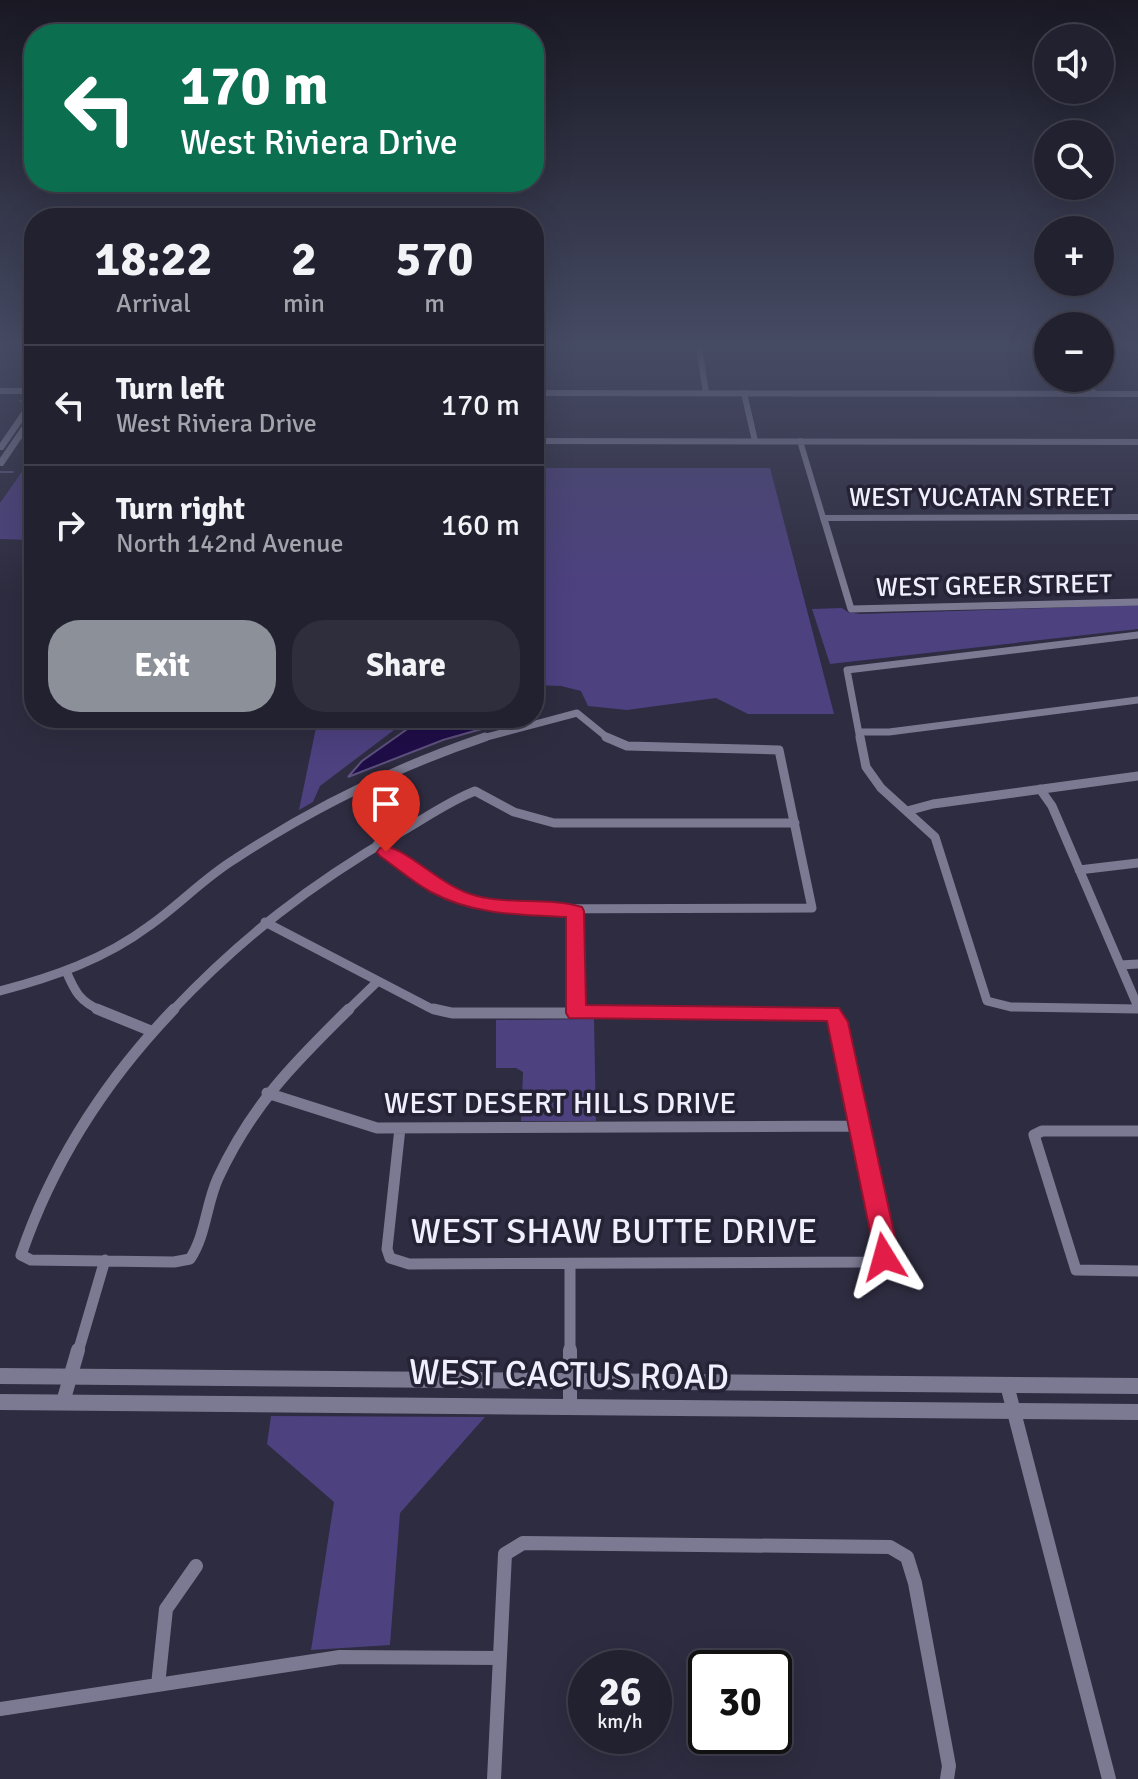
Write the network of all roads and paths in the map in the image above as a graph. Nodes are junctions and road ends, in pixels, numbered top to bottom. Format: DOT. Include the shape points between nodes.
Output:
graph roads {
  1 [pos="13,430"];
  2 [pos="24,430"];
  3 [pos="752,430"];
  4 [pos="544,441"];
  5 [pos="755,441"];
  6 [pos="800,441"];
  7 [pos="1138,442"];
  8 [pos="0,448"];
  9 [pos="0,464"];
  10 [pos="1138,517"];
  11 [pos="824,518"];
  12 [pos="1138,602"];
  13 [pos="1138,635"];
  14 [pos="1138,700"];
  15 [pos="544,722"];
  16 [pos="519,728"];
  17 [pos="859,732"];
  18 [pos="1138,776"];
  19 [pos="1040,789"];
  20 [pos="907,811"];
  21 [pos="795,823"];
  22 [pos="377,845"];
  23 [pos="1138,863"];
  24 [pos="1079,870"];
  25 [pos="575,911"];
  26 [pos="265,922"];
  27 [pos="1138,964"];
  28 [pos="1120,965"];
  29 [pos="66,971"];
  30 [pos="378,981"];
  31 [pos="0,991"];
  32 [pos="1138,1008"];
  33 [pos="576,1013"];
  34 [pos="151,1031"];
  35 [pos="267,1093"];
  36 [pos="859,1126"];
  37 [pos="400,1128"];
  38 [pos="1138,1131"];
  39 [pos="105,1260"];
  40 [pos="570,1264"];
  41 [pos="1138,1271"];
  42 [pos="0,1376"];
  43 [pos="71,1377"];
  44 [pos="570,1381"];
  45 [pos="1007,1385"];
  46 [pos="1138,1386"];
  47 [pos="0,1402"];
  48 [pos="63,1402"];
  49 [pos="570,1406"];
  50 [pos="1014,1411"];
  51 [pos="1138,1412"];
  52 [pos="196,1566"];
  53 [pos="500,1658"];
  54 [pos="158,1685"];
  55 [pos="0,1709"];
  56 [pos="494,1779"];
  57 [pos="947,1779"];
  58 [pos="1109,1779"];
  1 -- 8 [label="main road"];
  2 -- 9 [label="main road"];
  3 -- 5 [label="street"];
  4 -- 5 [label="street"];
  5 -- 6 [label="street"];
  6 -- 7 [label="street"];
  6 -- 11 [label="street"];
  10 -- 11 [label="street, WEST YUCATAN STREET"];
  11 -- 12 [label="street, WEST GREER STREET" via="851,609"];
  13 -- 17 [label="street" via="847,670"];
  14 -- 17 [label="street"];
  15 -- 21 [label="street" via="577,713 609,741 627,746 779,750"];
  16 -- 29 [label="street" via="441,753 326,804 228,863 117,948"];
  17 -- 20 [label="street" via="870,775"];
  18 -- 19 [label="street"];
  19 -- 20 [label="street"];
  19 -- 24 [label="street"];
  20 -- 32 [label="street" via="935,837 987,1001 1011,1007"];
  21 -- 22 [label="street" via="554,823 514,812 475,791"];
  21 -- 25 [label="street" via="812,908"];
  22 -- 25 [label="street" via="422,879 471,901 508,909"];
  22 -- 26 [label="street"];
  23 -- 24 [label="street"];
  24 -- 28 [label="street"];
  25 -- 33 [label="street"];
  26 -- 30 [label="street"];
  26 -- 34 [label="street"];
  27 -- 28 [label="street"];
  28 -- 32 [label="street"];
  29 -- 31 [label="street"];
  29 -- 34 [label="street" via="85,1004"];
  30 -- 33 [label="street" via="430,1008 452,1013"];
  30 -- 35 [label="street"];
  33 -- 36 [label="street" via="832,1013"];
  34 -- 39 [label="street" via="71,1139 21,1255 31,1260"];
  35 -- 37 [label="street, WEST DESERT HILLS DRIVE" via="360,1125"];
  35 -- 39 [label="street" via="224,1160 190,1259"];
  36 -- 37 [label="street, WEST DESERT HILLS DRIVE"];
  36 -- 40 [label="street, WEST SHAW BUTTE DRIVE" via="884,1257 868,1262"];
  37 -- 40 [label="street, WEST SHAW BUTTE DRIVE" via="390,1258 409,1264"];
  38 -- 41 [label="street" via="1034,1135 1076,1270"];
  39 -- 43 [label="street"];
  40 -- 44 [label="street"];
  42 -- 43 [label="main road, WEST CACTUS ROAD"];
  43 -- 44 [label="main road, WEST CACTUS ROAD"];
  43 -- 48 [label="street"];
  44 -- 45 [label="main road, WEST CACTUS ROAD"];
  44 -- 49 [label="street"];
  45 -- 46 [label="main road, WEST CACTUS ROAD"];
  45 -- 50 [label="street"];
  47 -- 48 [label="main road, WEST CACTUS ROAD"];
  48 -- 49 [label="main road, WEST CACTUS ROAD"];
  49 -- 50 [label="main road, WEST CACTUS ROAD"];
  50 -- 51 [label="main road, WEST CACTUS ROAD"];
  50 -- 58 [label="street"];
  52 -- 54 [label="street" via="166,1609"];
  53 -- 54 [label="street" via="340,1657"];
  53 -- 56 [label="street"];
  53 -- 57 [label="street" via="505,1554 523,1543 890,1547 907,1557 915,1583 949,1766"];
  54 -- 55 [label="street"];
}
